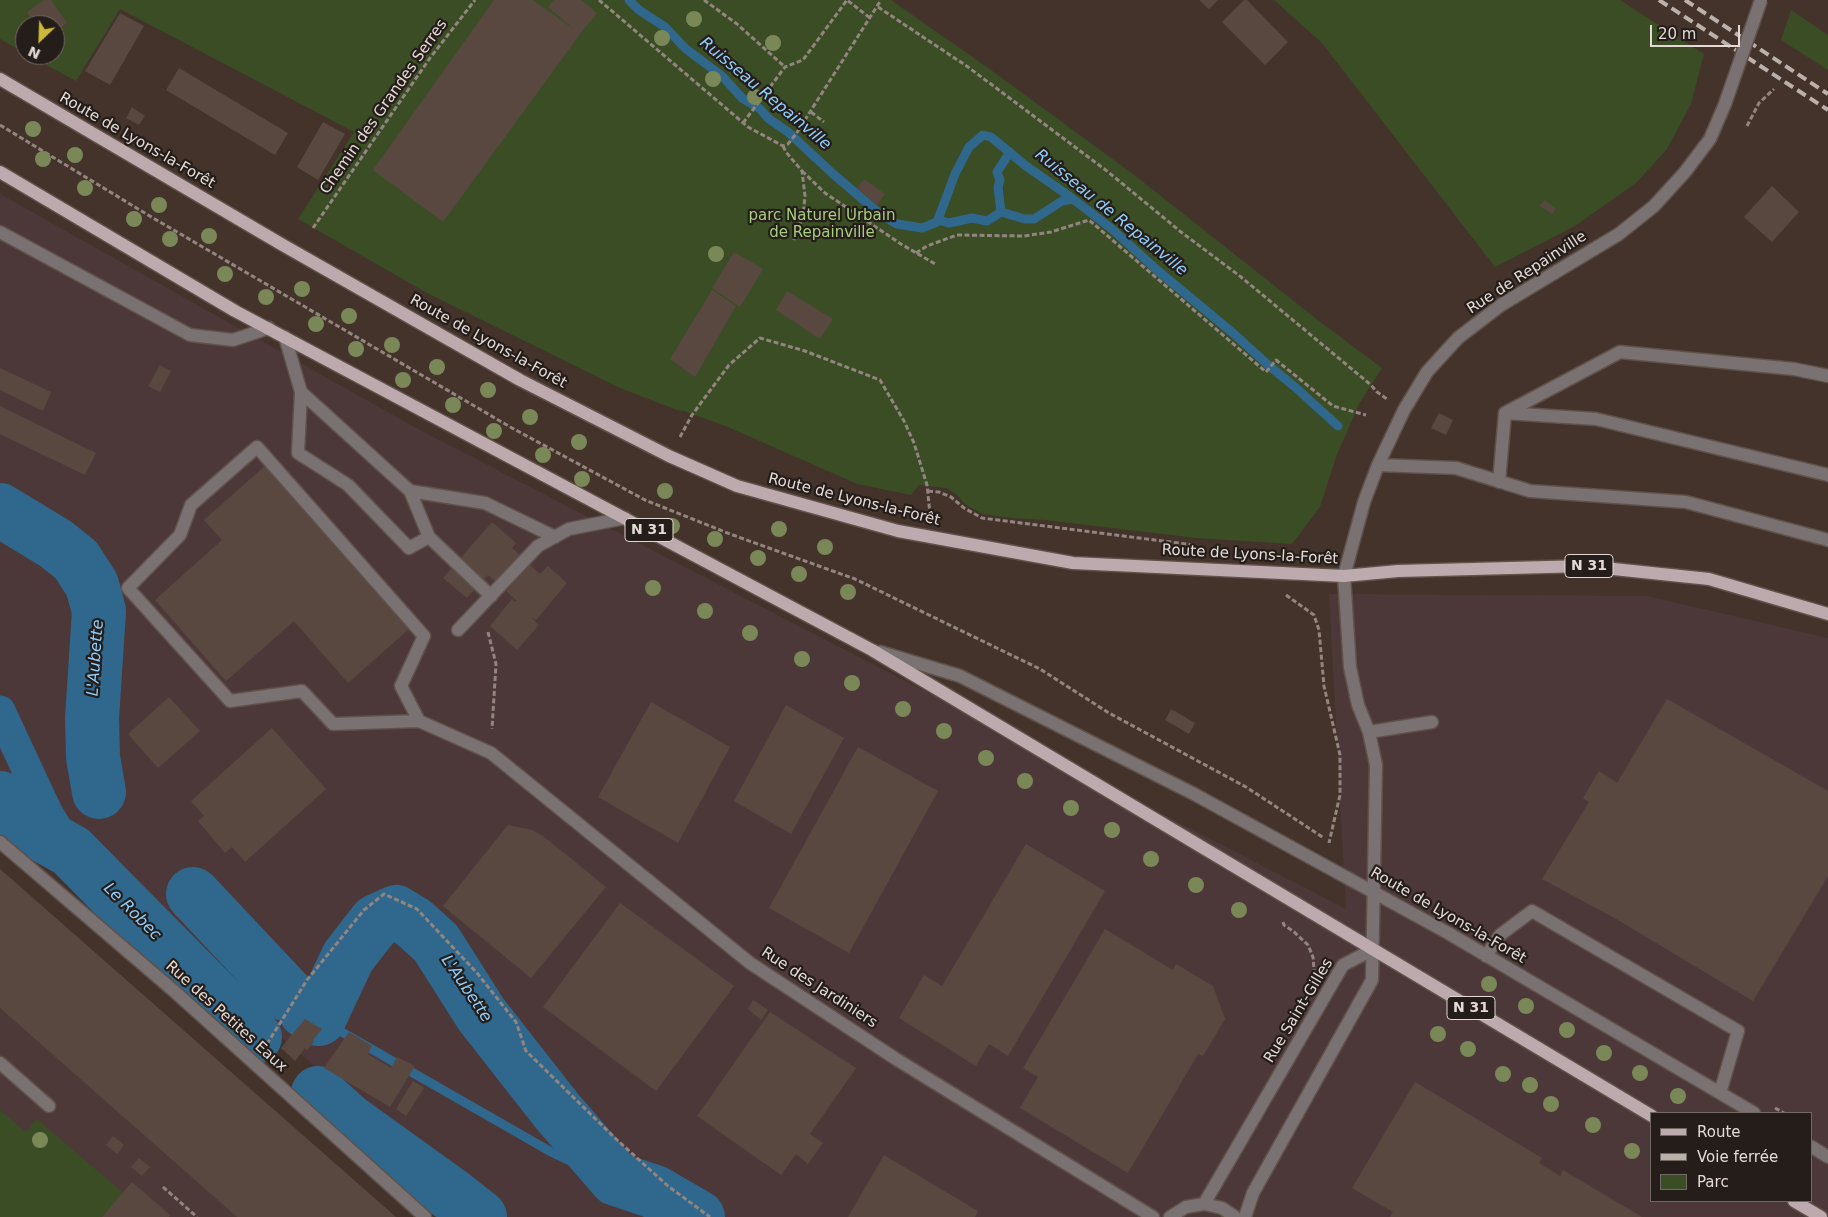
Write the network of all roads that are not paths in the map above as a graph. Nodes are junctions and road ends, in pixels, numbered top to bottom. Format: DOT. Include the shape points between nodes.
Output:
graph roads {
  1 [pos="1761,0"];
  2 [pos="0,79"];
  3 [pos="0,172"];
  4 [pos="0,232"];
  5 [pos="269,328"];
  6 [pos="285,337"];
  7 [pos="1828,376"];
  8 [pos="301,392"];
  9 [pos="1504,413"];
  10 [pos="1378,465"];
  11 [pos="1828,475"];
  12 [pos="1499,482"];
  13 [pos="410,491"];
  14 [pos="625,518"];
  15 [pos="430,537"];
  16 [pos="555,537"];
  17 [pos="1828,540"];
  18 [pos="1344,576"];
  19 [pos="491,596"];
  20 [pos="1828,614"];
  21 [pos="458,630"];
  22 [pos="872,650"];
  23 [pos="419,721"];
  24 [pos="1432,722"];
  25 [pos="1369,732"];
  26 [pos="0,842"];
  27 [pos="1375,893"];
  28 [pos="1372,950"];
  29 [pos="1486,956"];
  30 [pos="0,1063"];
  31 [pos="1720,1093"];
  32 [pos="49,1106"];
  33 [pos="1752,1112"];
  34 [pos="1650,1115"];
  35 [pos="1813,1148"];
  36 [pos="1828,1155"];
  37 [pos="1796,1202"];
  38 [pos="1204,1204"];
  39 [pos="425,1217"];
  40 [pos="1153,1217"];
  41 [pos="1170,1217"];
  42 [pos="1235,1217"];
  43 [pos="1245,1217"];
  44 [pos="1822,1217"];
  1 -- 10 [label="street, Rue de Repainville, bridge" via="1710,139 1685,172 1654,206 1619,234 1501,305 1458,338 1428,372 1404,410"];
  2 -- 18 [label="main road, Route de Lyons-la-Forêt / N 31" via="520,380 669,456 737,486 898,531 1074,563"];
  3 -- 5 [label="main road, Route de Lyons-la-Forêt / N 31"];
  4 -- 5 [label="street" via="190,334 233,340"];
  5 -- 6 [label="main road, Route de Lyons-la-Forêt / N 31"];
  6 -- 8 [label="street"];
  6 -- 14 [label="main road, Route de Lyons-la-Forêt / N 31"];
  7 -- 9 [label="street" via="1794,369 1620,352"];
  8 -- 13 [label="street"];
  8 -- 15 [label="street" via="298,453 348,485 409,548"];
  9 -- 11 [label="street" via="1596,419"];
  9 -- 12 [label="street"];
  10 -- 12 [label="street" via="1456,468"];
  10 -- 18 [label="street, Rue de Repainville" via="1364,502"];
  12 -- 17 [label="street" via="1530,491 1686,502"];
  13 -- 15 [label="street"];
  13 -- 16 [label="street" via="485,503"];
  14 -- 16 [label="street" via="569,529"];
  14 -- 22 [label="main road, Route de Lyons-la-Forêt / N 31"];
  15 -- 19 [label="street"];
  16 -- 19 [label="street" via="538,546"];
  18 -- 20 [label="main road, Route de Lyons-la-Forêt / N 31" via="1398,571 1585,566 1709,579"];
  18 -- 25 [label="street, Rue de Repainville" via="1350,667 1358,705"];
  19 -- 21 [label="street"];
  22 -- 27 [label="street, Route de Lyons-la-Forêt" via="960,676 1194,794"];
  22 -- 28 [label="main road, Route de Lyons-la-Forêt / N 31"];
  23 -- 23 [label="street" via="401,686 424,636 257,447 191,505 180,534 128,588 230,701 302,691 333,724"];
  23 -- 40 [label="street, Rue des Jardiniers" via="491,752 750,963 896,1059"];
  24 -- 25 [label="street"];
  25 -- 27 [label="street, Rue de Repainville" via="1376,765"];
  26 -- 39 [label="street, Rue des Petites Eaux" via="174,991"];
  27 -- 28 [label="street, Rue de Repainville"];
  27 -- 29 [label="street, Route de Lyons-la-Forêt"];
  28 -- 34 [label="main road, Route de Lyons-la-Forêt / N 31"];
  28 -- 38 [label="street, Rue Saint-Gilles" via="1343,965"];
  28 -- 43 [label="street" via="1372,980 1253,1193"];
  29 -- 31 [label="street, Route de Lyons-la-Forêt"];
  29 -- 31 [label="street" via="1500,935 1532,911 1738,1031"];
  30 -- 32 [label="street"];
  31 -- 33 [label="street, Route de Lyons-la-Forêt"];
  35 -- 36 [label="street"];
  37 -- 44 [label="main road"];
  38 -- 41 [label="street" via="1186,1207"];
  38 -- 42 [label="street" via="1222,1208"];
}
